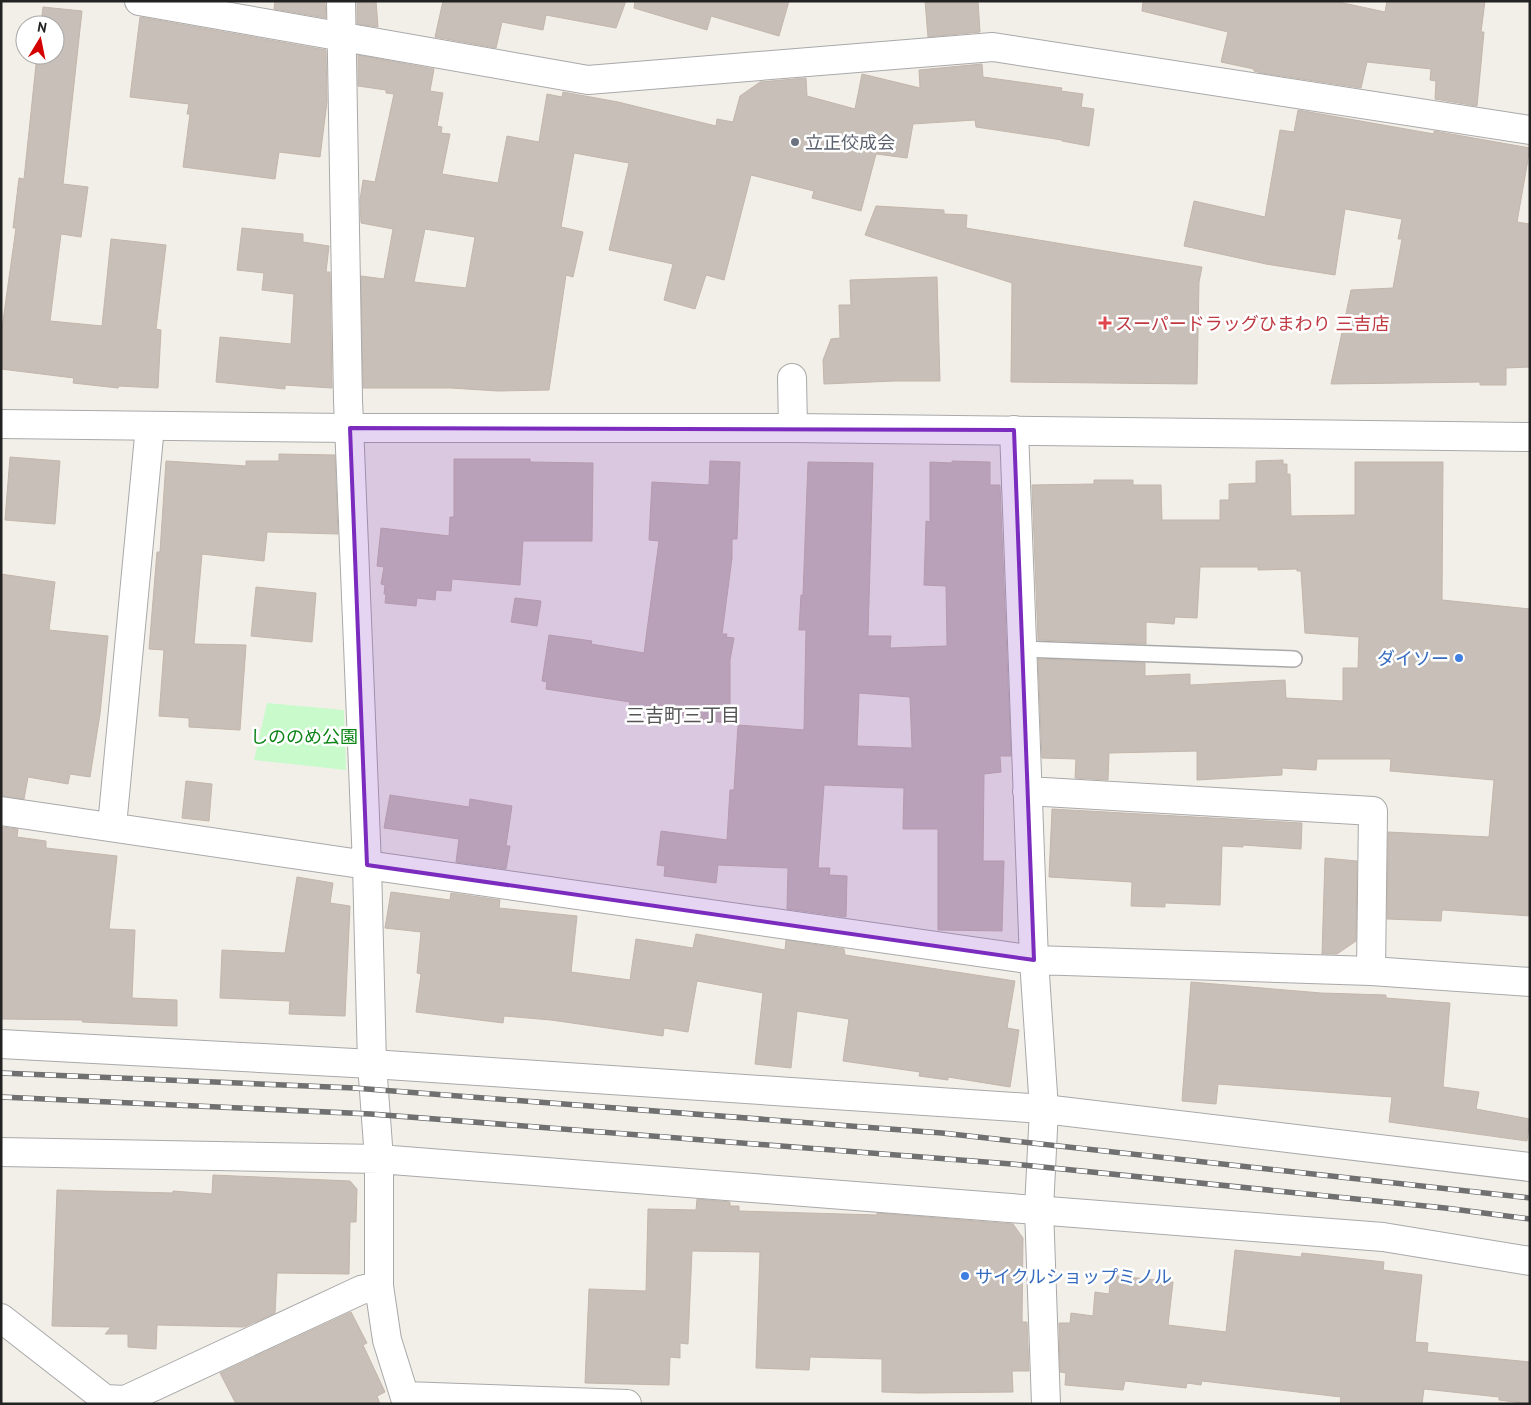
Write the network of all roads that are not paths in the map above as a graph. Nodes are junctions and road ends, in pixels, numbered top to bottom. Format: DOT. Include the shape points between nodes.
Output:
graph roads {
  1 [pos="139,1"];
  2 [pos="341,1"];
  3 [pos="342,36"];
  4 [pos="1530,130"];
  5 [pos="792,378"];
  6 [pos="1,424"];
  7 [pos="150,426"];
  8 [pos="350,428"];
  9 [pos="794,428"];
  10 [pos="1014,430"];
  11 [pos="1530,437"];
  12 [pos="1022,650"];
  13 [pos="1294,659"];
  14 [pos="1027,791"];
  15 [pos="1,811"];
  16 [pos="112,826"];
  17 [pos="367,865"];
  18 [pos="1034,960"];
  19 [pos="1371,971"];
  20 [pos="1530,982"];
  21 [pos="1,1044"];
  22 [pos="372,1064"];
  23 [pos="1044,1109"];
  24 [pos="1,1152"];
  25 [pos="379,1159"];
  26 [pos="1530,1167"];
  27 [pos="1039,1209"];
  28 [pos="1530,1261"];
  29 [pos="379,1286"];
  30 [pos="1,1318"];
  31 [pos="406,1400"];
  32 [pos="628,1404"];
  33 [pos="1046,1404"];
  1 -- 3 [label="street"];
  2 -- 3 [label="street"];
  3 -- 4 [label="street" via="588,80 993,47"];
  3 -- 8 [label="street"];
  5 -- 9 [label="street"];
  6 -- 7 [label="street"];
  7 -- 8 [label="street"];
  7 -- 16 [label="street"];
  8 -- 9 [label="street"];
  8 -- 17 [label="street"];
  9 -- 10 [label="street"];
  10 -- 11 [label="street"];
  10 -- 12 [label="street"];
  12 -- 13 [label="lane"];
  12 -- 14 [label="street"];
  14 -- 18 [label="street"];
  14 -- 19 [label="street" via="1374,811"];
  15 -- 16 [label="street"];
  16 -- 17 [label="street"];
  17 -- 18 [label="street"];
  17 -- 22 [label="street"];
  18 -- 19 [label="street"];
  18 -- 23 [label="street"];
  19 -- 20 [label="street"];
  21 -- 22 [label="street"];
  22 -- 23 [label="street"];
  22 -- 25 [label="street"];
  23 -- 26 [label="street"];
  23 -- 27 [label="street"];
  24 -- 25 [label="street"];
  25 -- 27 [label="street"];
  25 -- 29 [label="street"];
  27 -- 28 [label="street" via="1383,1237"];
  27 -- 33 [label="street"];
  29 -- 30 [label="street" via="361,1290 125,1400 105,1399"];
  29 -- 31 [label="street" via="387,1340"];
  31 -- 32 [label="street"];
}
